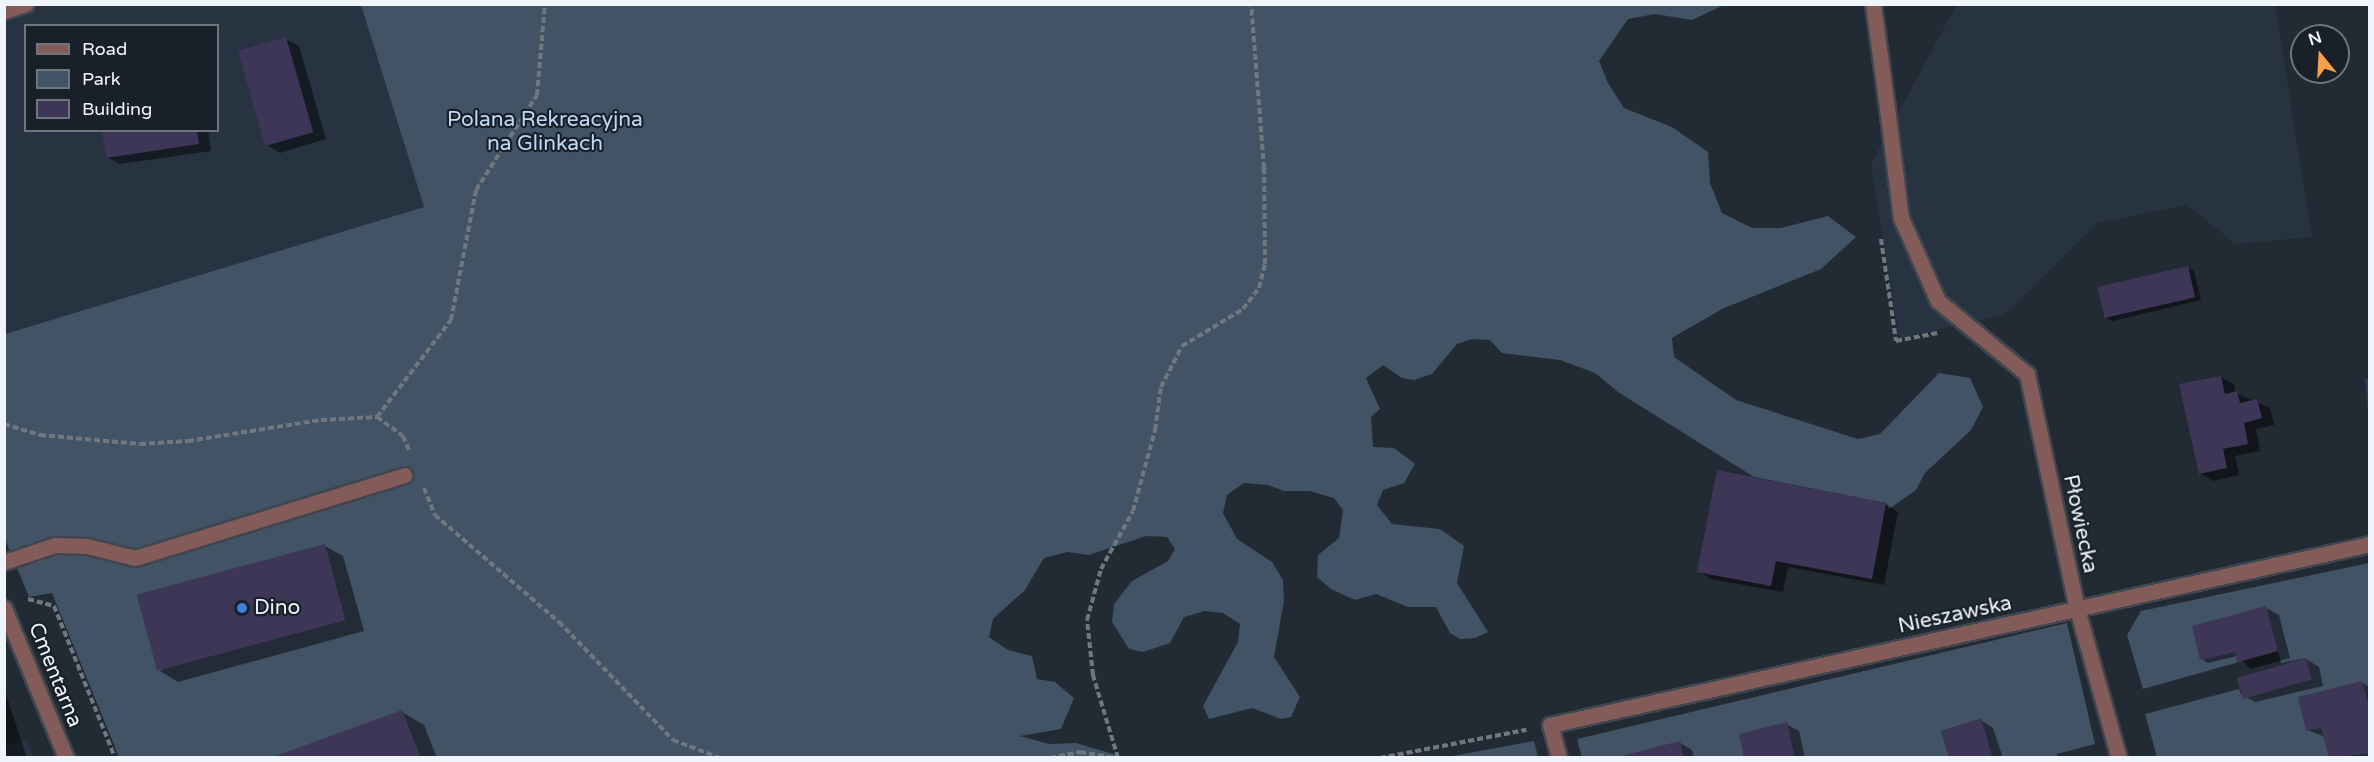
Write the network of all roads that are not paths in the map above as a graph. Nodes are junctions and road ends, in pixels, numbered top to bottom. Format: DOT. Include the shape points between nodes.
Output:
graph roads {
  1 [pos="26,4"];
  2 [pos="1873,4"];
  3 [pos="4,11"];
  4 [pos="405,475"];
  5 [pos="2370,544"];
  6 [pos="6,562"];
  7 [pos="4,608"];
  8 [pos="2077,609"];
  9 [pos="66,758"];
  10 [pos="1559,758"];
  11 [pos="2119,758"];
  1 -- 3 [label="street"];
  2 -- 8 [label="street, Płowiecka" via="1901,218 1938,301 2027,374"];
  4 -- 6 [label="street" via="135,558 87,546 55,545"];
  5 -- 8 [label="street, Nieszawska"];
  7 -- 9 [label="street, Cmentarna"];
  8 -- 10 [label="street, Nieszawska" via="1550,725"];
  8 -- 11 [label="street, Płowiecka"];
}
